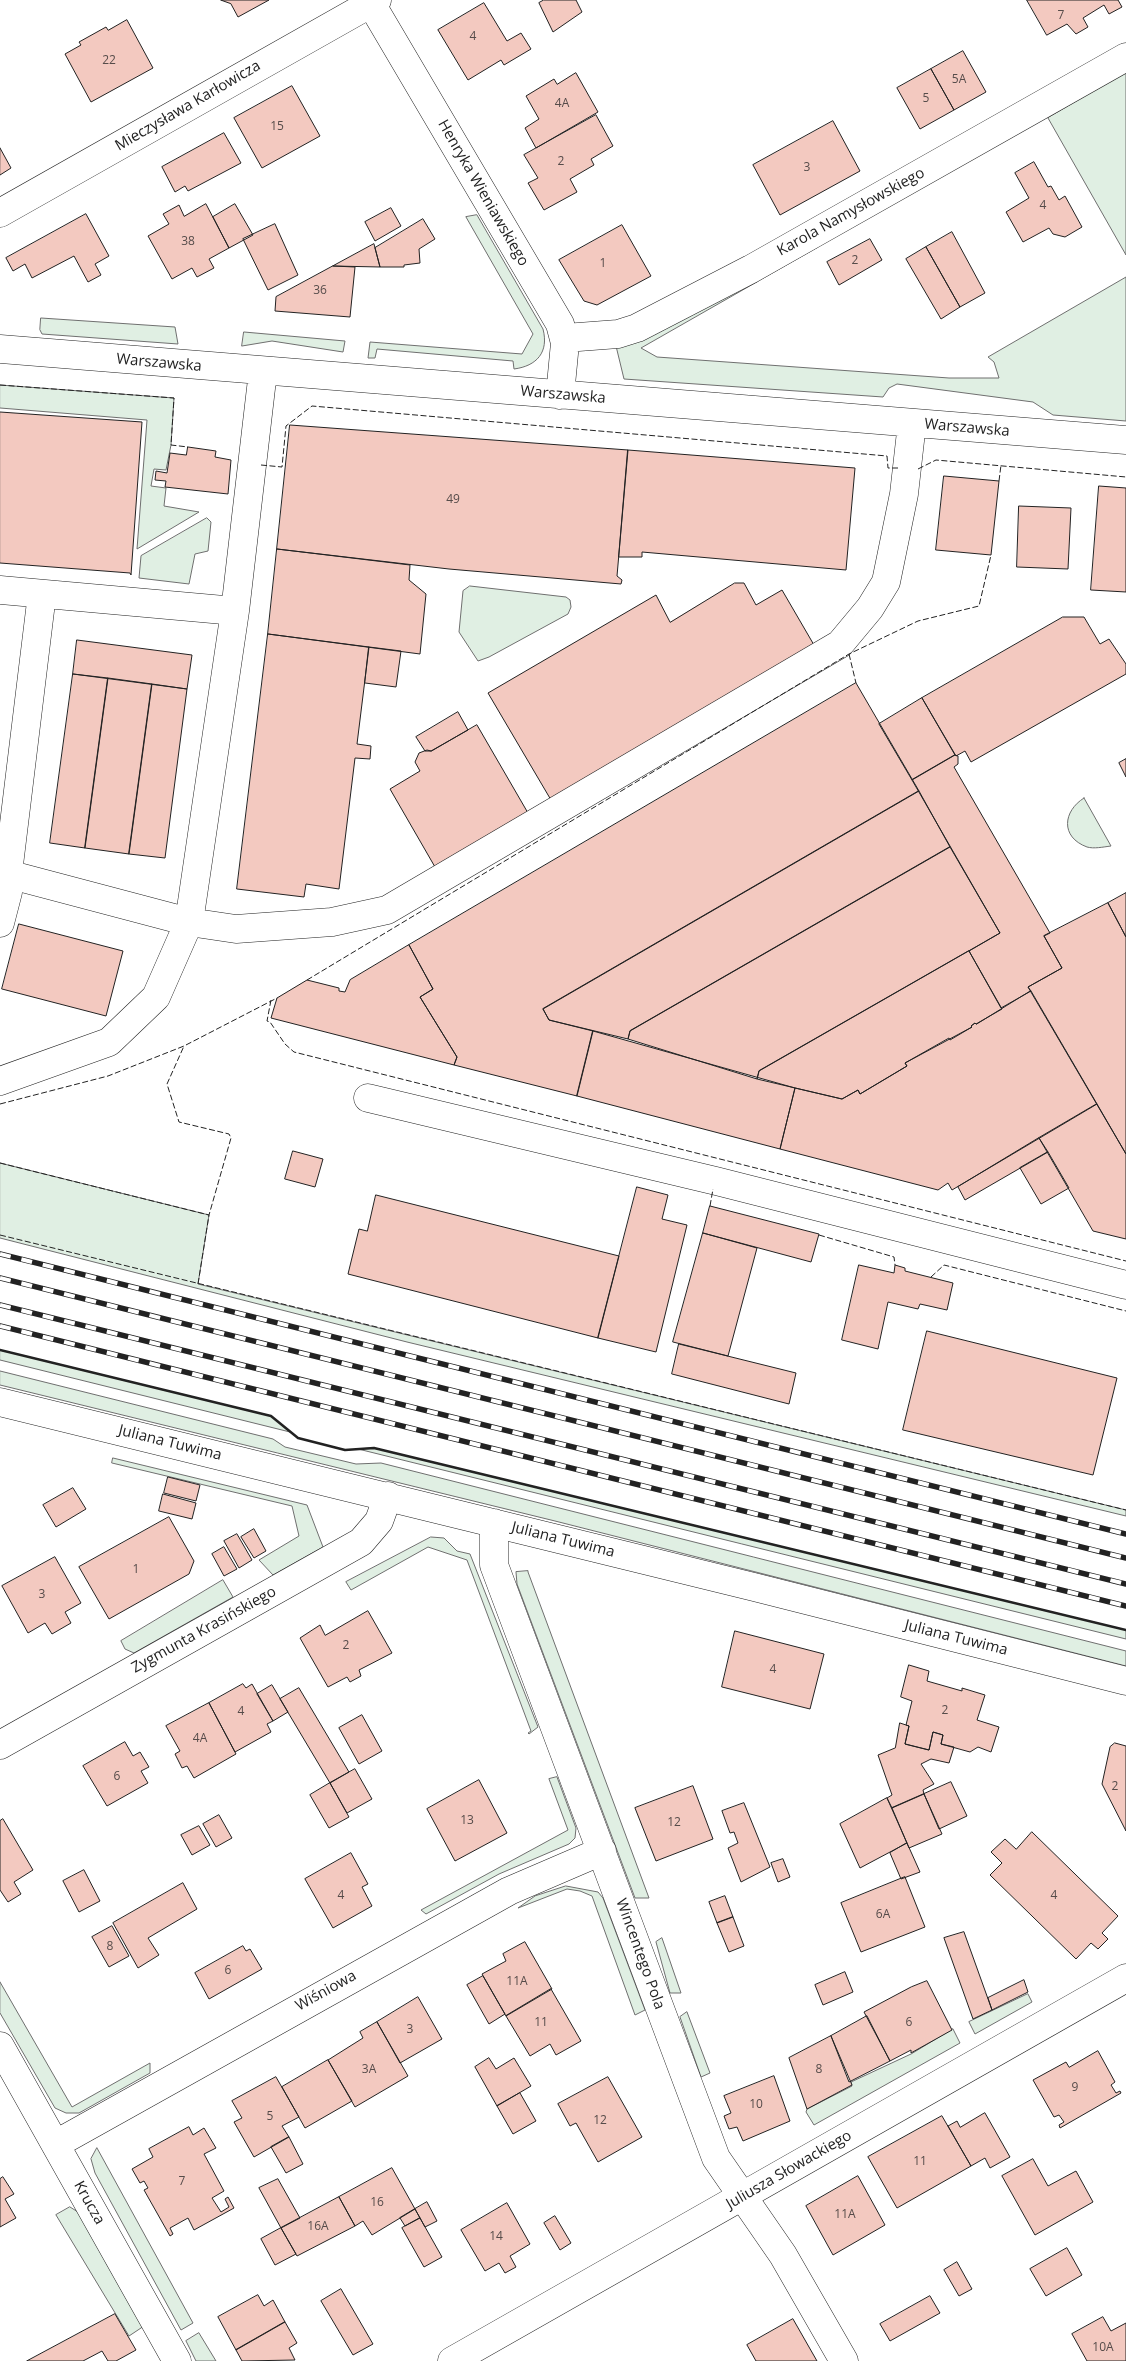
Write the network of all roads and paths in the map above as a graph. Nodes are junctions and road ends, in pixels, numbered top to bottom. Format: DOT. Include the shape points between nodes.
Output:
graph roads {
  1 [pos="372,1"];
  2 [pos="1126,57"];
  3 [pos="0,213"];
  4 [pos="565,338"];
  5 [pos="0,350"];
  6 [pos="263,371"];
  7 [pos="560,395"];
  8 [pos="912,423"];
  9 [pos="1126,440"];
  10 [pos="0,590"];
  11 [pos="42,594"];
  12 [pos="235,611"];
  13 [pos="4,873"];
  14 [pos="189,922"];
  15 [pos="0,923"];
  16 [pos="0,1081"];
  17 [pos="368,1098"];
  18 [pos="1126,1285"];
  19 [pos="0,1402"];
  20 [pos="388,1496"];
  21 [pos="494,1523"];
  22 [pos="1126,1681"];
  23 [pos="0,1745"];
  24 [pos="602,1851"];
  25 [pos="1126,1978"];
  26 [pos="0,2046"];
  27 [pos="56,2144"];
  28 [pos="741,2197"];
  29 [pos="177,2361"];
  30 [pos="452,2361"];
  31 [pos="844,2361"];
  1 -- 3 [label="street, Mieczysława Karłowicza"];
  1 -- 4 [label="street, Henryka Wieniawskiego" via="560,324"];
  2 -- 4 [label="street, Karola Namysłowskiego" via="751,269 637,328 618,334"];
  4 -- 7 [label="street, Henryka Wieniawskiego"];
  5 -- 6 [label="street, Warszawska"];
  6 -- 7 [label="street, Warszawska"];
  6 -- 12 [label="street"];
  7 -- 8 [label="street, Warszawska"];
  8 -- 9 [label="street, Warszawska"];
  8 -- 14 [label="street" via="904,494 886,582 870,608 840,644 387,910 332,922 236,929"];
  10 -- 11 [label="street"];
  11 -- 12 [label="street"];
  11 -- 13 [label="street"];
  12 -- 14 [label="street"];
  13 -- 14 [label="street"];
  13 -- 15 [label="street" via="8,892"];
  14 -- 16 [label="street" via="156,997 109,1042"];
  17 -- 18 [label="street" via="575,1146"];
  19 -- 20 [label="street, Juliana Tuwima"];
  20 -- 21 [label="street, Juliana Tuwima"];
  20 -- 23 [label="street, Zygmunta Krasińskiego" via="379,1521 361,1542"];
  21 -- 22 [label="street, Juliana Tuwima"];
  21 -- 24 [label="street, Wincentego Pola" via="494,1565"];
  24 -- 27 [label="street, Wiśniowa" via="509,1890"];
  24 -- 28 [label="street, Wincentego Pola" via="708,2140"];
  25 -- 28 [label="street, Juliusza Słowackiego"];
  26 -- 27 [label="street, Krucza"];
  27 -- 29 [label="street, Krucza"];
  28 -- 30 [label="street, Juliusza Słowackiego"];
  28 -- 31 [label="street, Wincentego Pola" via="783,2255"];
}
